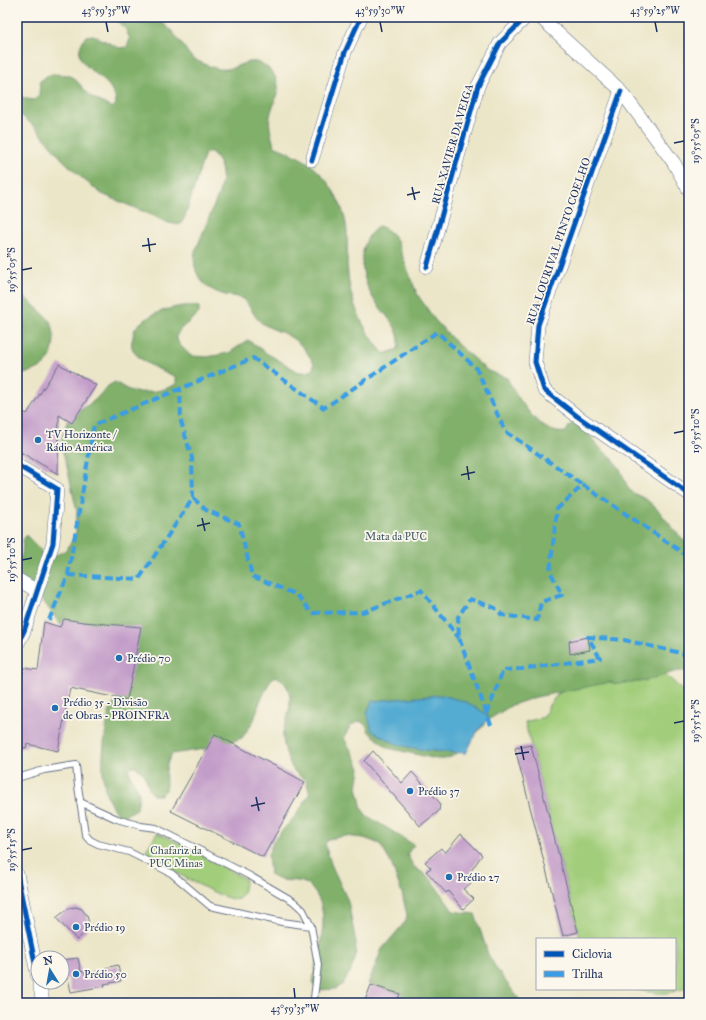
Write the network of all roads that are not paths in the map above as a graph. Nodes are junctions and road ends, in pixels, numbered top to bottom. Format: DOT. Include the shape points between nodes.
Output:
graph roads {
  1 [pos="361,17"];
  2 [pos="526,17"];
  3 [pos="540,17"];
  4 [pos="621,91"];
  5 [pos="312,160"];
  6 [pos="689,190"];
  7 [pos="427,267"];
  8 [pos="17,465"];
  9 [pos="689,494"];
  10 [pos="17,579"];
  11 [pos="37,591"];
  12 [pos="17,645"];
  13 [pos="17,778"];
  14 [pos="80,802"];
  15 [pos="18,879"];
  16 [pos="311,926"];
  17 [pos="32,950"];
  18 [pos="41,990"];
  19 [pos="43,1003"];
  20 [pos="312,1003"];
  1 -- 5 [label="street" via="345,52"];
  2 -- 7 [label="street, RUA XAVIER DA VEIGA" via="500,43 478,86"];
  3 -- 4 [label="street"];
  4 -- 6 [label="street" via="674,163"];
  4 -- 9 [label="street, RUA LOURIVAL PINTO COELHO" via="538,325 535,362 544,390"];
  8 -- 11 [label="street" via="57,489 53,542"];
  10 -- 11 [label="street"];
  11 -- 12 [label="street"];
  13 -- 14 [label="lane" via="44,770 76,765"];
  14 -- 16 [label="lane" via="117,819 156,828 250,876 303,910"];
  14 -- 16 [label="lane" via="85,834 90,840 130,852 171,873 210,906"];
  15 -- 17 [label="street"];
  16 -- 20 [label="lane" via="318,965"];
  18 -- 19 [label="street"];
}
